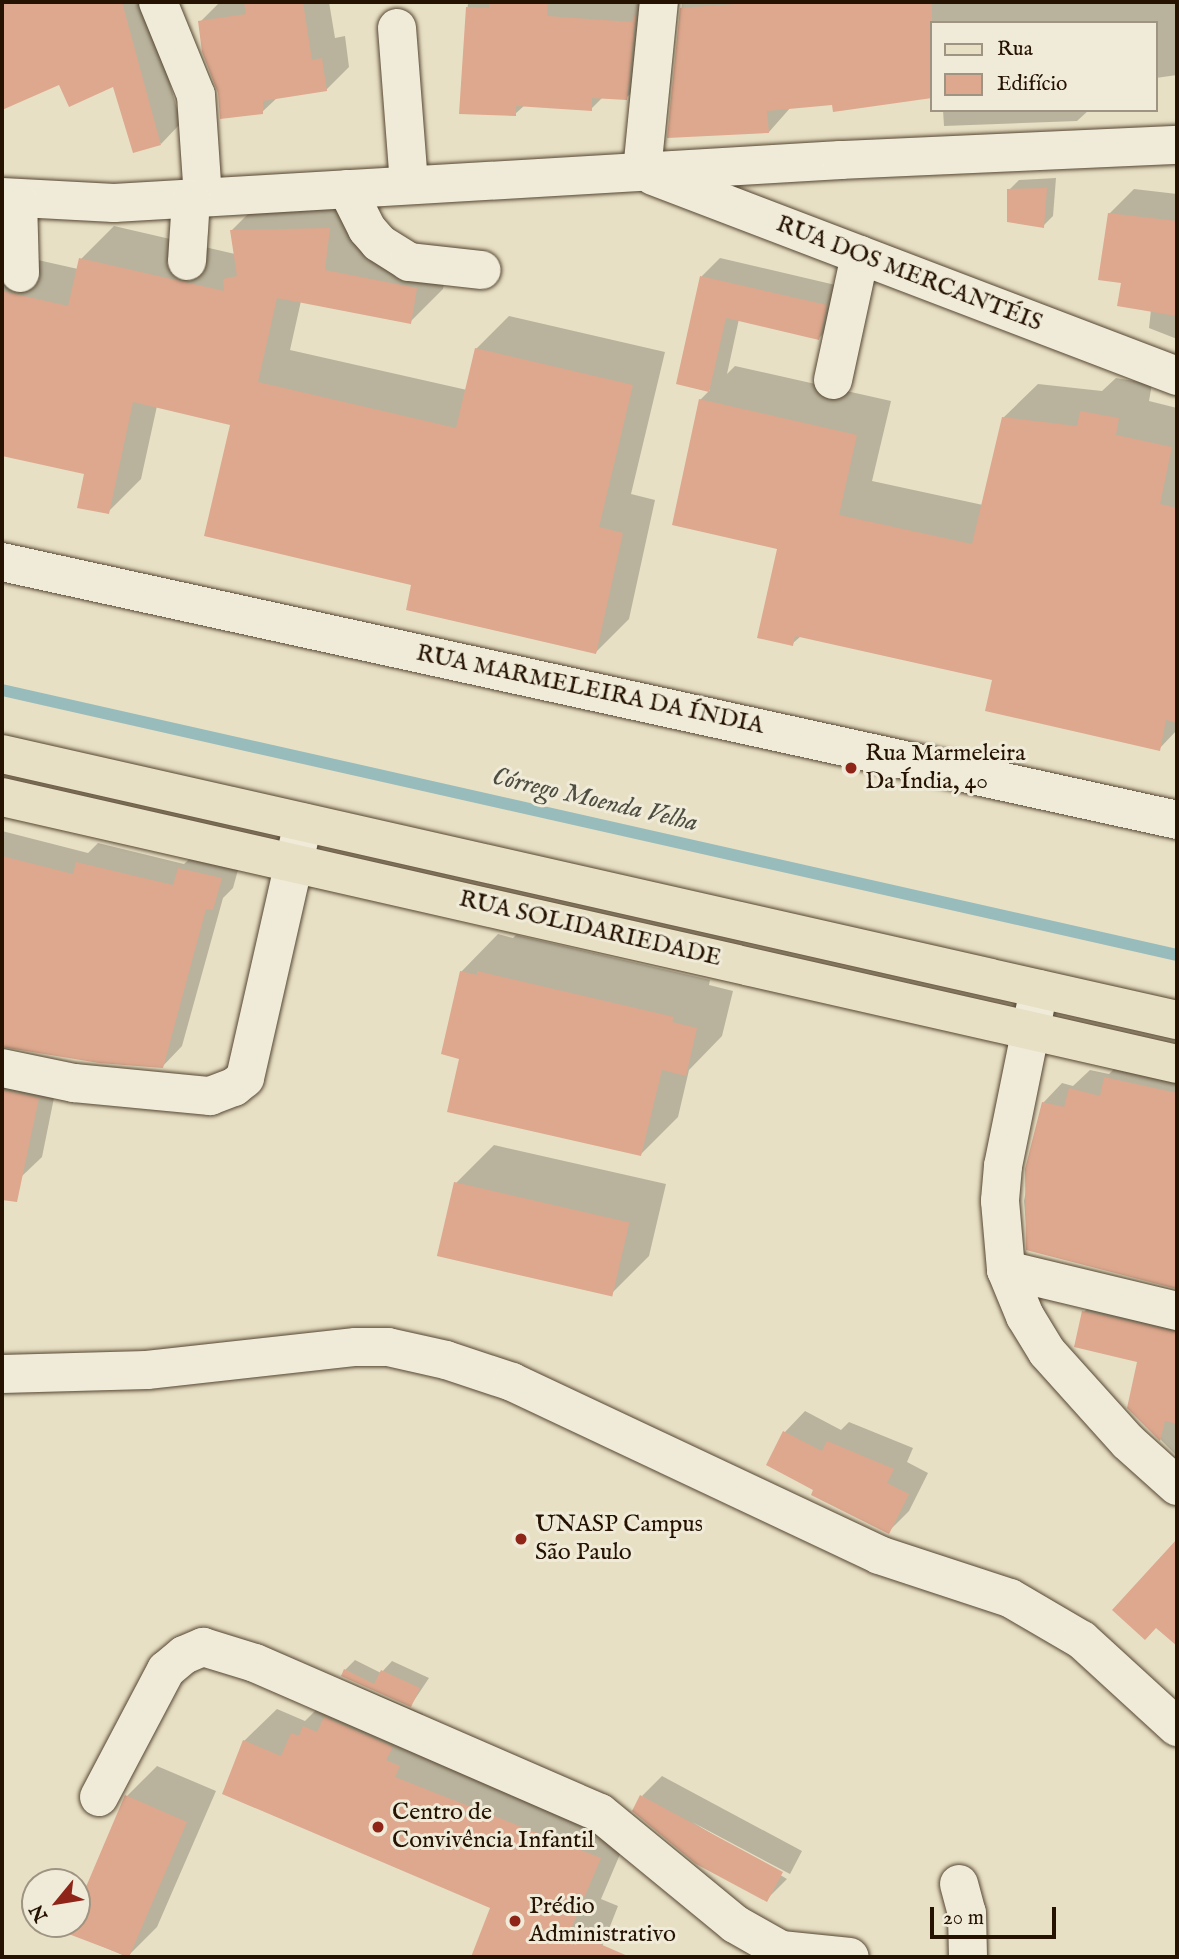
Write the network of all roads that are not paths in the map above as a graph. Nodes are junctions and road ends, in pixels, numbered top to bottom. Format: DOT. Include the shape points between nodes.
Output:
graph roads {
  1 [pos="158,2"];
  2 [pos="659,2"];
  3 [pos="397,28"];
  4 [pos="1177,145"];
  5 [pos="642,171"];
  6 [pos="408,185"];
  7 [pos="347,188"];
  8 [pos="197,198"];
  9 [pos="10,199"];
  10 [pos="860,255"];
  11 [pos="187,261"];
  12 [pos="482,271"];
  13 [pos="20,272"];
  14 [pos="1177,376"];
  15 [pos="833,380"];
  16 [pos="2,562"];
  17 [pos="2,754"];
  18 [pos="2,797"];
  19 [pos="1177,820"];
  20 [pos="303,822"];
  21 [pos="295,863"];
  22 [pos="1039,989"];
  23 [pos="1177,1020"];
  24 [pos="1030,1030"];
  25 [pos="1177,1064"];
  26 [pos="2,1068"];
  27 [pos="1006,1270"];
  28 [pos="1177,1311"];
  29 [pos="2,1374"];
  30 [pos="1177,1486"];
  31 [pos="1177,1727"];
  32 [pos="99,1797"];
  33 [pos="959,1884"];
  34 [pos="850,1957"];
  35 [pos="968,1957"];
  1 -- 8 [label="street" via="196,95"];
  2 -- 5 [label="street"];
  3 -- 6 [label="street"];
  4 -- 5 [label="street"];
  5 -- 6 [label="street"];
  5 -- 10 [label="street, RUA DOS MERCANTÉIS"];
  6 -- 7 [label="street"];
  7 -- 8 [label="street"];
  7 -- 12 [label="street" via="367,229 379,243 409,262"];
  8 -- 9 [label="street" via="114,203"];
  8 -- 11 [label="street"];
  9 -- 13 [label="street"];
  10 -- 14 [label="street, RUA DOS MERCANTÉIS"];
  10 -- 15 [label="street"];
  16 -- 19 [label="street, RUA MARMELEIRA DA ÍNDIA"];
  17 -- 20 [label="main road, RUA SOLIDARIEDADE"];
  18 -- 21 [label="main road, RUA SOLIDARIEDADE"];
  20 -- 21 [label="street"];
  20 -- 22 [label="main road, RUA SOLIDARIEDADE"];
  21 -- 24 [label="main road, RUA SOLIDARIEDADE"];
  21 -- 26 [label="street" via="244,1078 234,1087 210,1096 74,1083"];
  22 -- 23 [label="main road, RUA SOLIDARIEDADE"];
  22 -- 24 [label="street"];
  24 -- 25 [label="main road, RUA SOLIDARIEDADE"];
  24 -- 27 [label="street" via="1003,1166 1000,1201"];
  27 -- 28 [label="street"];
  27 -- 30 [label="street" via="1024,1316 1047,1352 1128,1442"];
  29 -- 31 [label="street" via="147,1370 356,1347 388,1347 446,1360 560,1403 879,1555 1010,1598 1082,1640"];
  32 -- 34 [label="street" via="166,1670 203,1647 255,1663 600,1813 735,1924 781,1950"];
  33 -- 35 [label="street" via="967,1913"];
}
